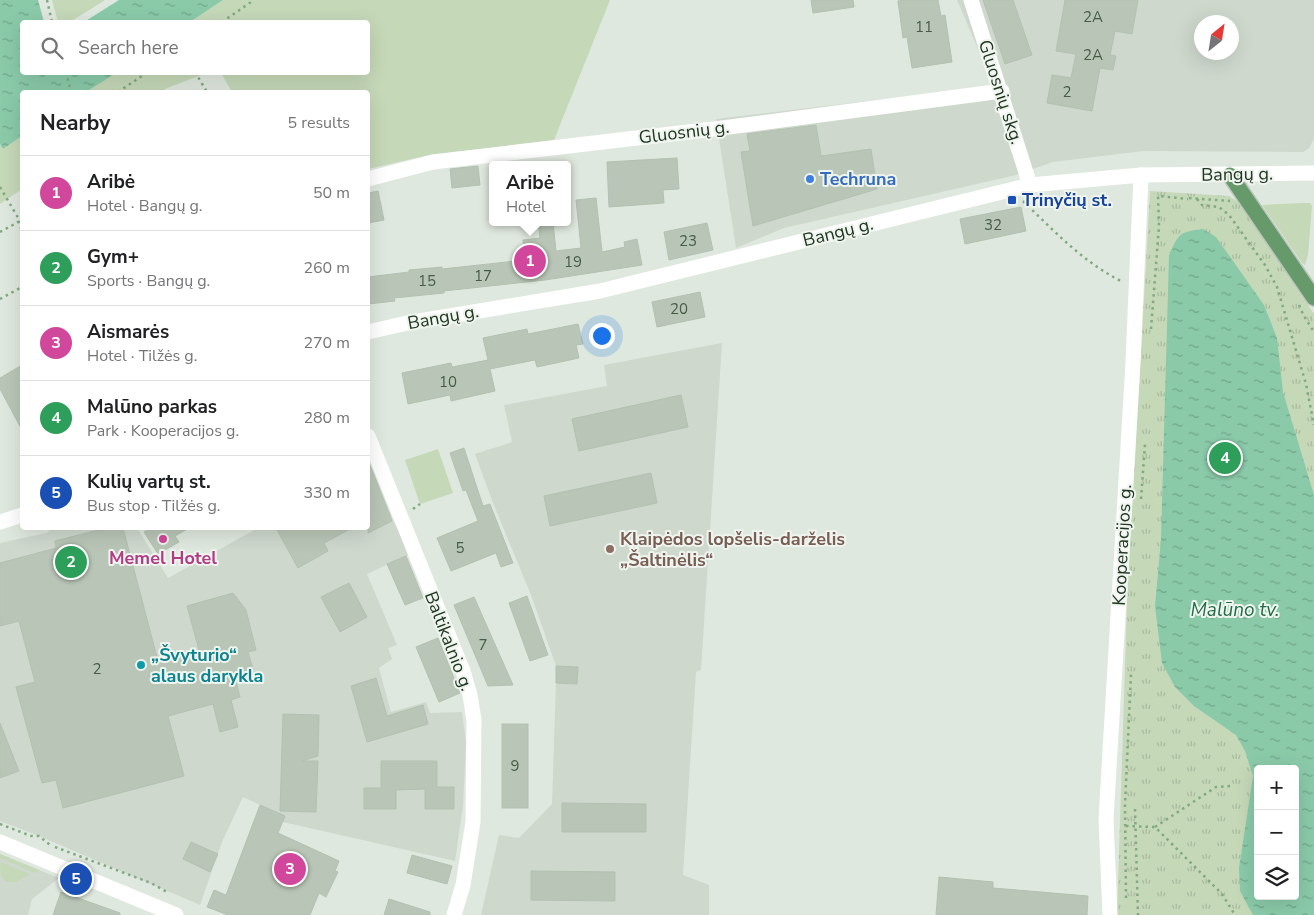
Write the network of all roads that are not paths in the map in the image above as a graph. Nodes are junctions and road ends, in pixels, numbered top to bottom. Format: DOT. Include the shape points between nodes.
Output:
graph roads {
  1 [pos="971,0"];
  2 [pos="1002,91"];
  3 [pos="1314,173"];
  4 [pos="1141,175"];
  5 [pos="1230,175"];
  6 [pos="370,178"];
  7 [pos="1030,185"];
  8 [pos="1314,298"];
  9 [pos="370,332"];
  10 [pos="370,441"];
  11 [pos="20,516"];
  12 [pos="0,522"];
  13 [pos="0,842"];
  14 [pos="176,915"];
  15 [pos="454,915"];
  16 [pos="1110,915"];
  1 -- 2 [label="street, Gluosnių skg."];
  2 -- 6 [label="street, Gluosnių g." via="433,162"];
  2 -- 7 [label="street, Gluosnių skg."];
  3 -- 5 [label="street, Bangų g."];
  4 -- 5 [label="street, Bangų g."];
  4 -- 7 [label="street, Bangų g."];
  4 -- 16 [label="street, Kooperacijos g." via="1106,819"];
  5 -- 8 [label="main road"];
  7 -- 9 [label="street, Bangų g." via="600,291"];
  10 -- 15 [label="street, Baltikalnio g." via="470,695 474,720 473,822 463,884"];
  11 -- 12 [label="street"];
  13 -- 14 [label="street"];
}
